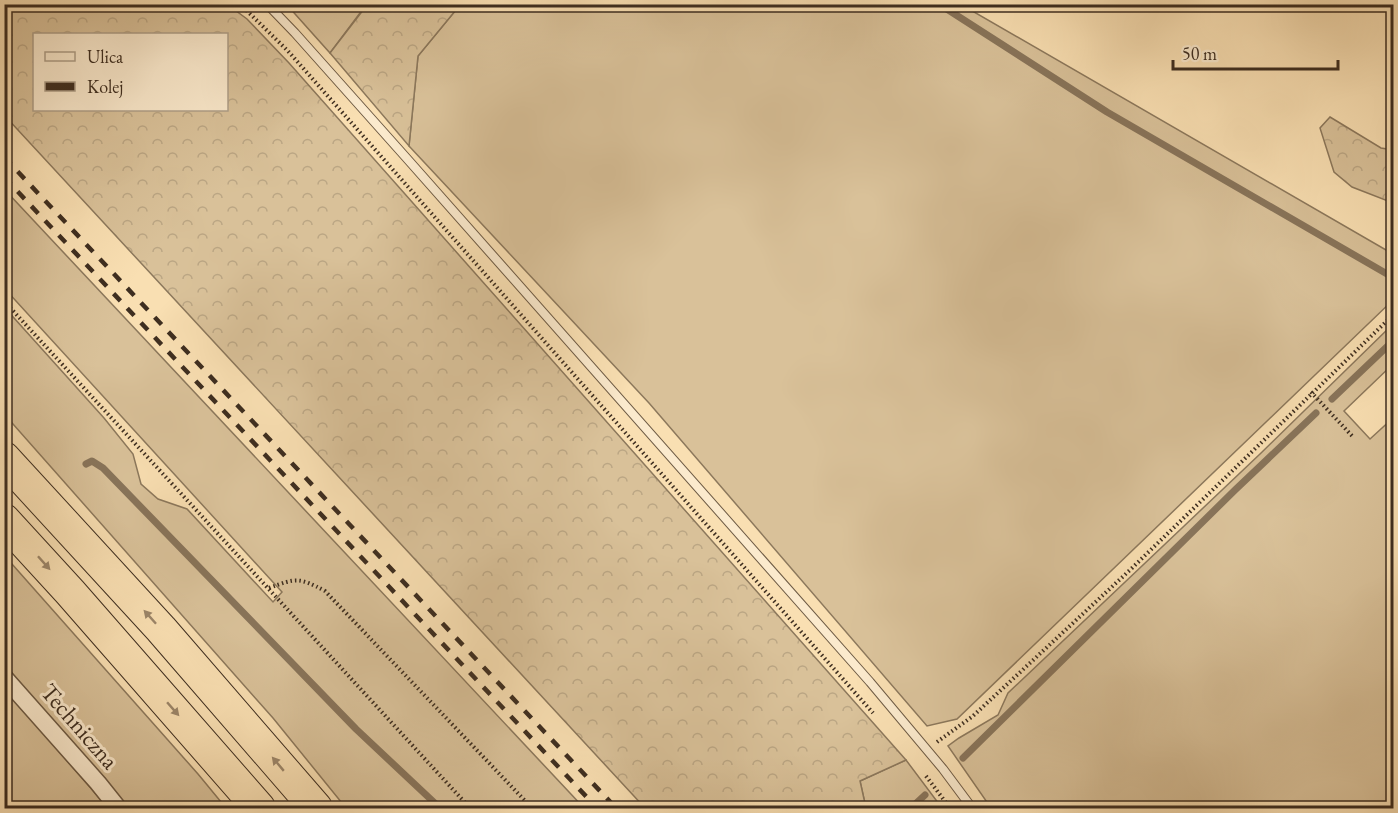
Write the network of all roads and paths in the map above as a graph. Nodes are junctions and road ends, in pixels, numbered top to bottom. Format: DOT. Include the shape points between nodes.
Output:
graph roads {
  1 [pos="240,4"];
  2 [pos="267,4"];
  3 [pos="4,301"];
  4 [pos="1394,314"];
  5 [pos="1311,392"];
  6 [pos="1354,438"];
  7 [pos="4,458"];
  8 [pos="4,520"];
  9 [pos="269,588"];
  10 [pos="4,677"];
  11 [pos="876,716"];
  12 [pos="927,749"];
  13 [pos="922,770"];
  14 [pos="118,808"];
  15 [pos="259,808"];
  16 [pos="316,808"];
  17 [pos="470,808"];
  18 [pos="532,808"];
  19 [pos="951,808"];
  20 [pos="972,808"];
  1 -- 11 [label="path" via="288,51"];
  2 -- 12 [label="lane"];
  3 -- 9 [label="path"];
  4 -- 5 [label="path"];
  5 -- 6 [label="path"];
  5 -- 12 [label="path" via="1130,570 973,716"];
  16 -- 7 [label="highway, one-way"];
  8 -- 15 [label="highway, one-way"];
  9 -- 17 [label="path"];
  9 -- 18 [label="path" via="293,579 325,591"];
  10 -- 14 [label="street, Techniczna"];
  12 -- 20 [label="lane"];
  13 -- 19 [label="path"];
}
